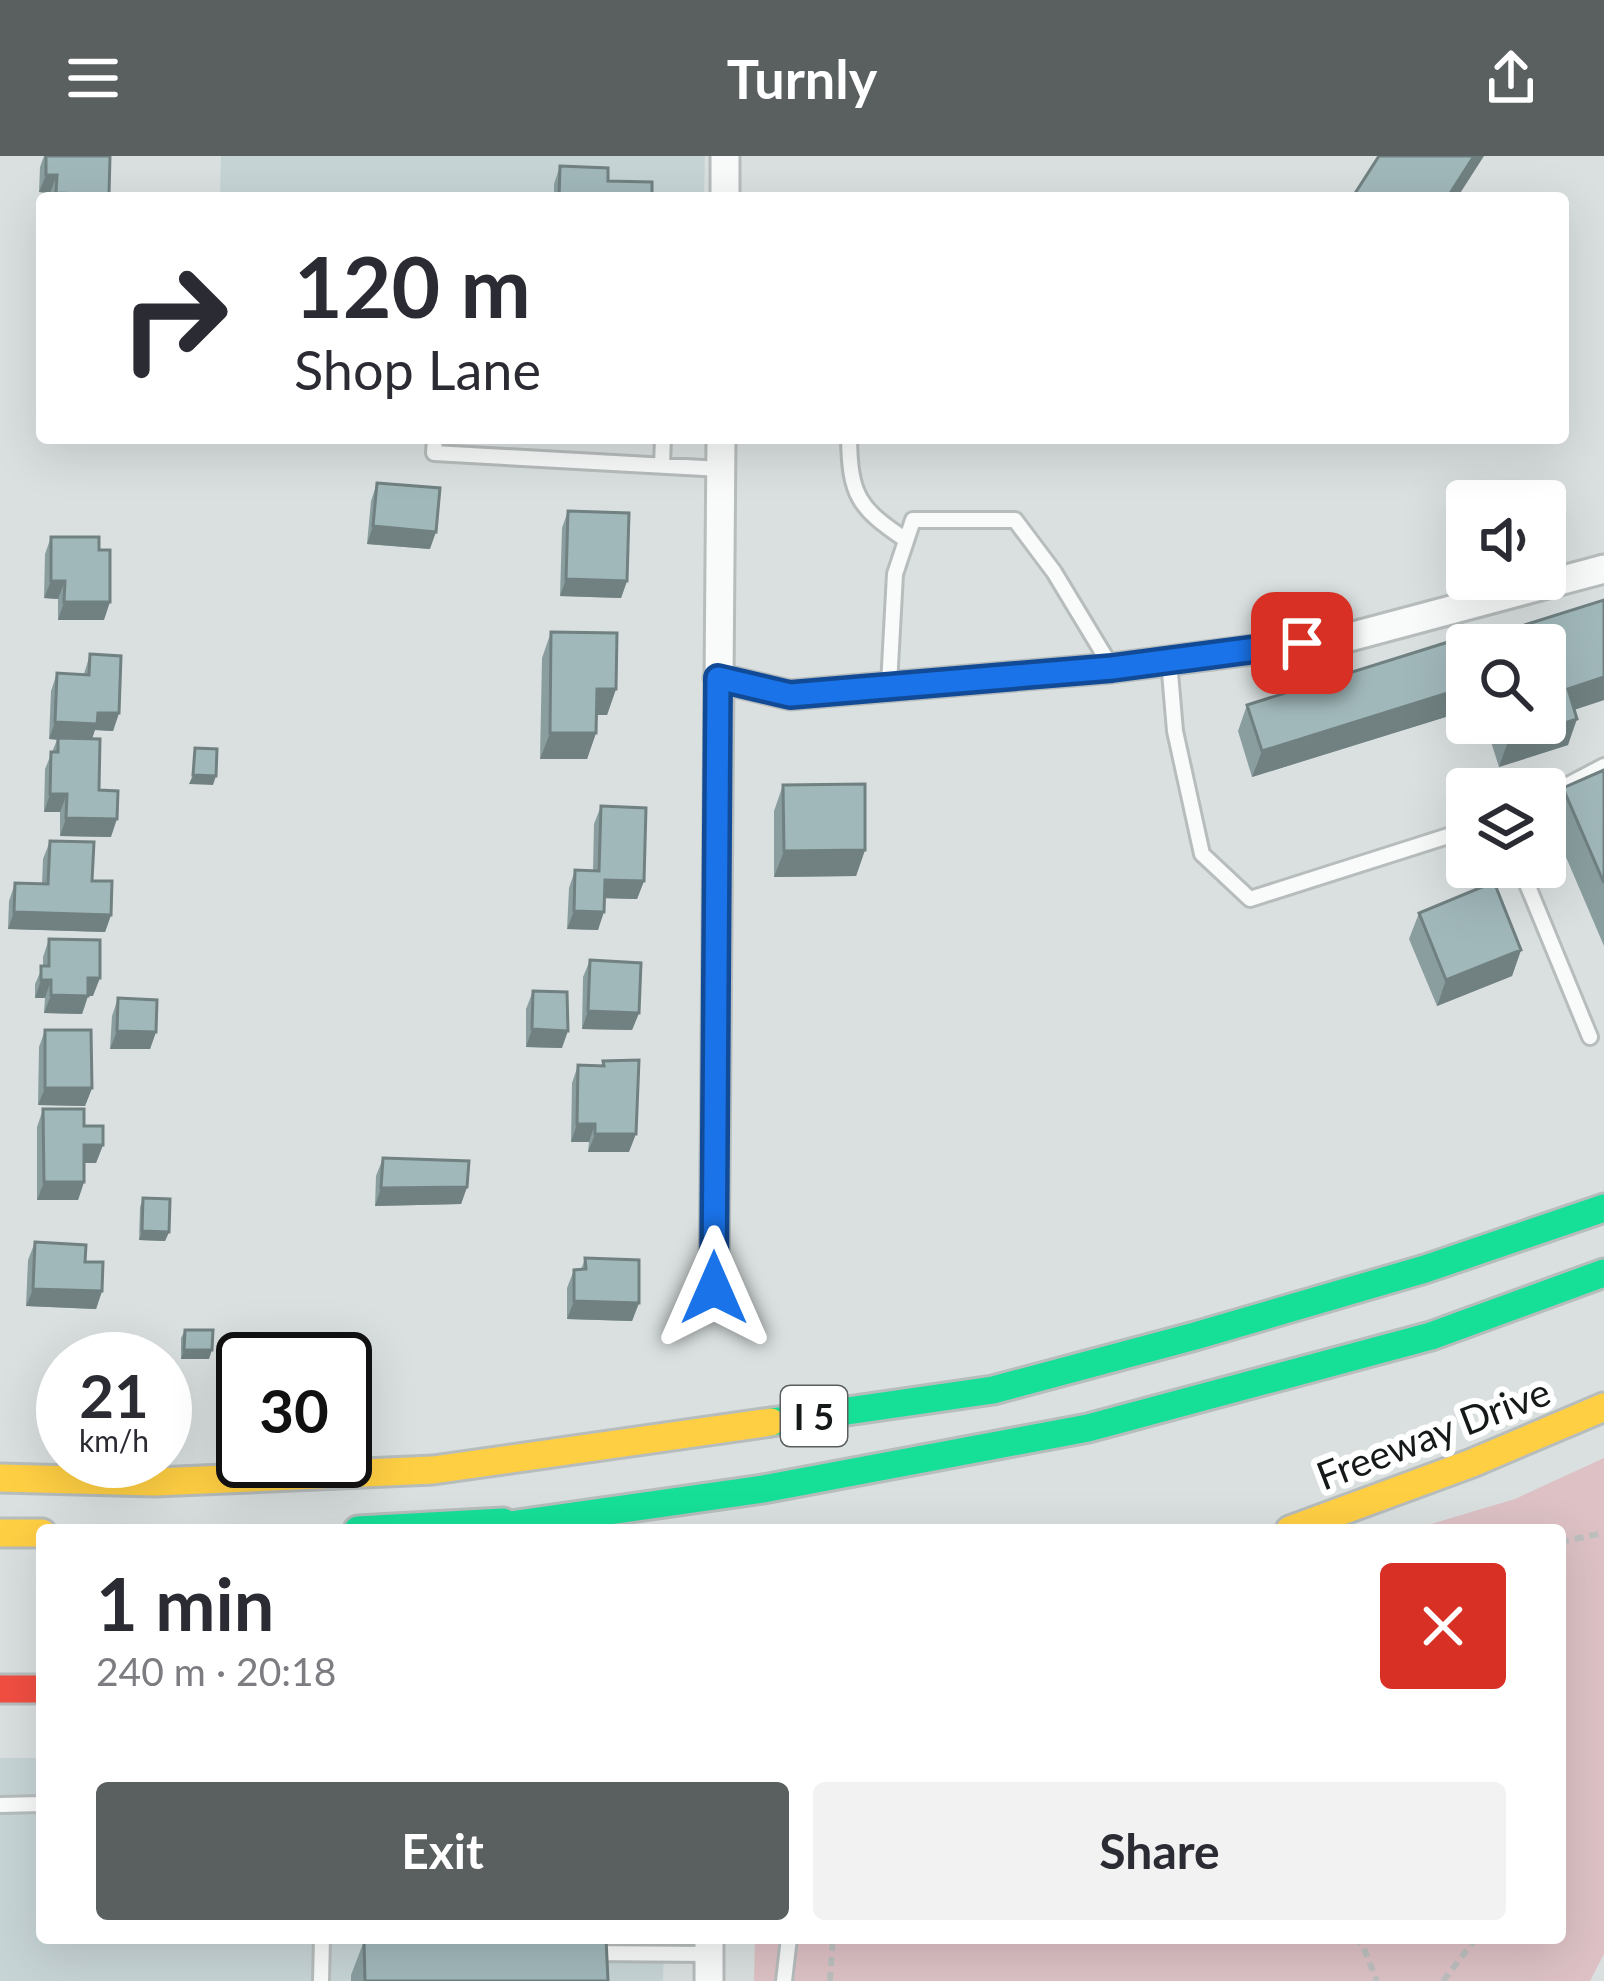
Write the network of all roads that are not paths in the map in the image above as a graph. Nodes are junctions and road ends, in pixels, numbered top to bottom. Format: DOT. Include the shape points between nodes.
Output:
graph roads {
  1 [pos="725,156"];
  2 [pos="725,192"];
  3 [pos="435,444"];
  4 [pos="663,444"];
  5 [pos="722,444"];
  6 [pos="849,444"];
  7 [pos="662,464"];
  8 [pos="721,469"];
  9 [pos="906,540"];
  10 [pos="1604,568"];
  11 [pos="1169,661"];
  12 [pos="1112,668"];
  13 [pos="718,678"];
  14 [pos="889,685"];
  15 [pos="1604,766"];
  16 [pos="1566,785"];
  17 [pos="1446,837"];
  18 [pos="1529,888"];
  19 [pos="1590,1037"];
  20 [pos="1604,1208"];
  21 [pos="1604,1273"];
  22 [pos="714,1288"];
  23 [pos="1604,1407"];
  24 [pos="0,1478"];
  25 [pos="551,1520"];
  26 [pos="474,1524"];
  27 [pos="521,1524"];
  28 [pos="1306,1524"];
  29 [pos="0,1533"];
  30 [pos="36,1533"];
  31 [pos="0,1689"];
  32 [pos="36,1689"];
  33 [pos="36,1804"];
  34 [pos="0,1805"];
  35 [pos="322,1944"];
  36 [pos="788,1944"];
  37 [pos="580,1953"];
  38 [pos="709,1958"];
  39 [pos="321,1981"];
  40 [pos="784,1981"];
  1 -- 2 [label="street"];
  3 -- 7 [label="lane" via="434,453"];
  4 -- 7 [label="lane"];
  5 -- 8 [label="street"];
  6 -- 9 [label="lane" via="860,499"];
  7 -- 8 [label="lane"];
  8 -- 13 [label="street"];
  9 -- 12 [label="lane" via="913,520 1015,520"];
  9 -- 14 [label="lane" via="895,574"];
  10 -- 11 [label="street" via="1346,638"];
  11 -- 12 [label="street"];
  11 -- 17 [label="lane" via="1202,854 1250,899"];
  12 -- 14 [label="street"];
  13 -- 14 [label="street" via="790,695"];
  13 -- 22 [label="street"];
  15 -- 16 [label="lane"];
  18 -- 19 [label="lane"];
  20 -- 24 [label="main road, I 5" via="1402,1276 993,1390 433,1470 155,1482"];
  21 -- 25 [label="main road, I 5" via="1431,1336 1088,1428"];
  23 -- 28 [label="main road, Freeway Drive"];
  25 -- 26 [label="main road, I 5"];
  25 -- 27 [label="main road"];
  29 -- 30 [label="main road"];
  31 -- 32 [label="main road"];
  33 -- 34 [label="lane"];
  35 -- 39 [label="lane"];
  36 -- 40 [label="lane"];
  37 -- 38 [label="lane"];
}
